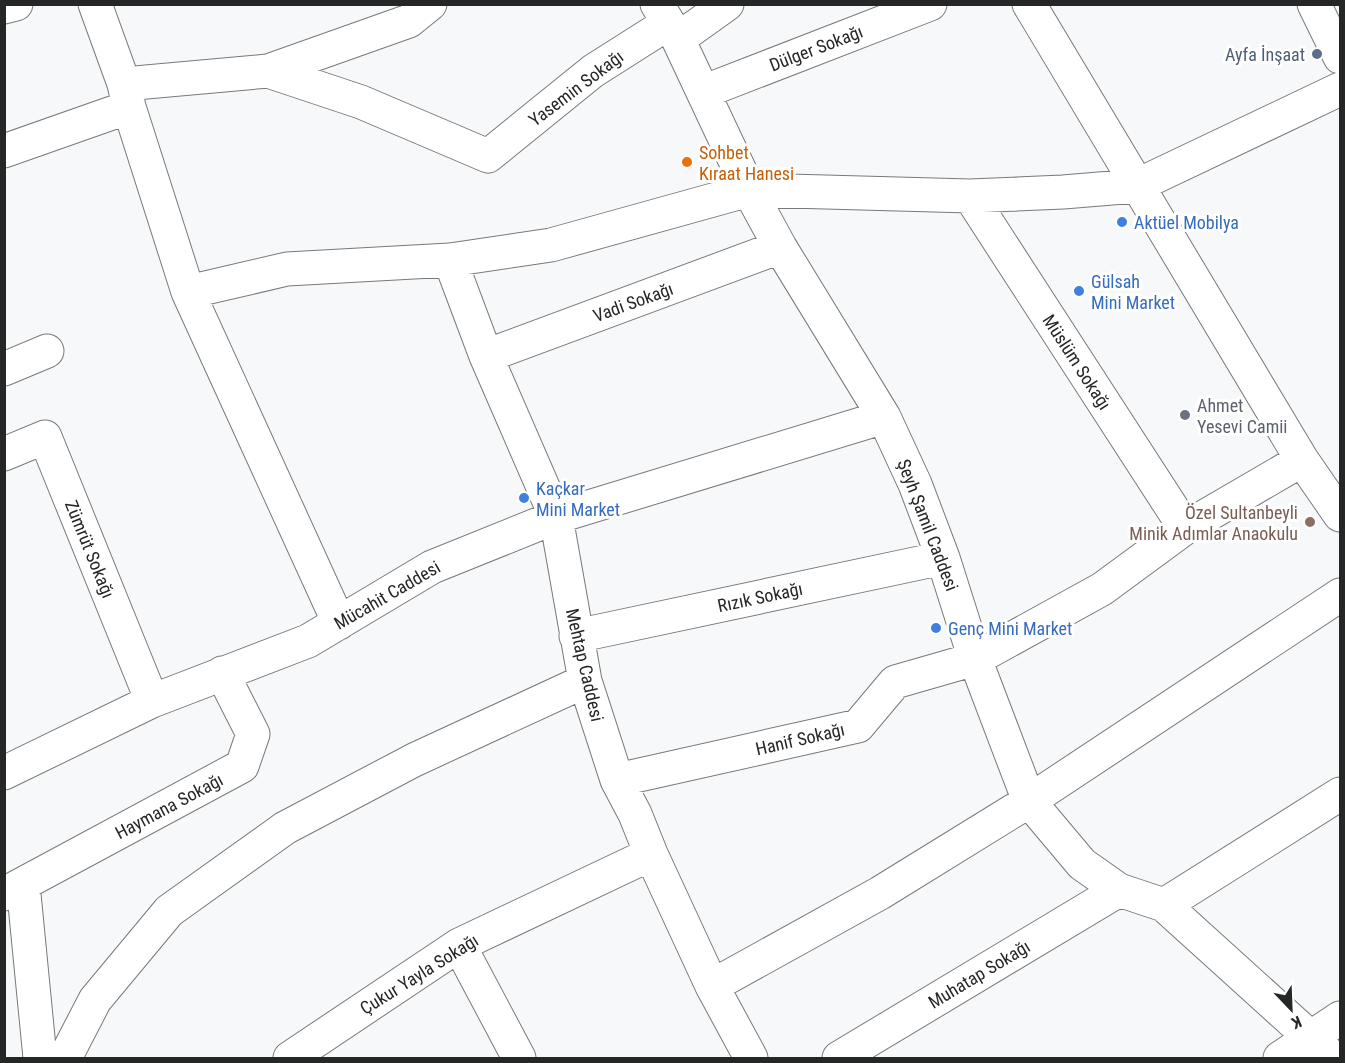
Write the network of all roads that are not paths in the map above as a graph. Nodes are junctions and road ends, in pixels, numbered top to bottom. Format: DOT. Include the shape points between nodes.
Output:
graph roads {
  1 [pos="16,4"];
  2 [pos="95,4"];
  3 [pos="430,4"];
  4 [pos="727,4"];
  5 [pos="930,4"];
  6 [pos="1029,4"];
  7 [pos="1314,4"];
  8 [pos="4,7"];
  9 [pos="667,23"];
  10 [pos="1341,57"];
  11 [pos="268,71"];
  12 [pos="1341,89"];
  13 [pos="703,92"];
  14 [pos="127,95"];
  15 [pos="4,151"];
  16 [pos="1137,186"];
  17 [pos="749,190"];
  18 [pos="970,196"];
  19 [pos="780,247"];
  20 [pos="450,260"];
  21 [pos="188,292"];
  22 [pos="47,351"];
  23 [pos="486,356"];
  24 [pos="4,369"];
  25 [pos="884,417"];
  26 [pos="4,454"];
  27 [pos="1302,460"];
  28 [pos="1341,514"];
  29 [pos="556,517"];
  30 [pos="1185,528"];
  31 [pos="943,558"];
  32 [pos="1341,595"];
  33 [pos="339,623"];
  34 [pos="576,636"];
  35 [pos="975,659"];
  36 [pos="222,673"];
  37 [pos="585,681"];
  38 [pos="152,700"];
  39 [pos="4,773"];
  40 [pos="616,780"];
  41 [pos="1341,794"];
  42 [pos="1029,801"];
  43 [pos="651,854"];
  44 [pos="14,889"];
  45 [pos="1119,890"];
  46 [pos="1164,905"];
  47 [pos="459,945"];
  48 [pos="712,986"];
  49 [pos="1341,1018"];
  50 [pos="1322,1049"];
  51 [pos="40,1059"];
  52 [pos="65,1059"];
  53 [pos="290,1059"];
  54 [pos="519,1059"];
  55 [pos="752,1059"];
  56 [pos="839,1059"];
  57 [pos="1280,1059"];
  1 -- 8 [label="street"];
  2 -- 14 [label="street"];
  3 -- 11 [label="street" via="409,21"];
  4 -- 9 [label="street, Yasemin Sokağı"];
  5 -- 13 [label="street, Dülger Sokağı"];
  6 -- 16 [label="street"];
  7 -- 10 [label="street"];
  9 -- 11 [label="street, Yasemin Sokağı" via="593,71 488,156 361,102"];
  9 -- 13 [label="street, Şeyh Şamil Caddesi"];
  11 -- 14 [label="street"];
  12 -- 16 [label="street"];
  13 -- 17 [label="street, Şeyh Şamil Caddesi"];
  14 -- 15 [label="street"];
  14 -- 21 [label="street"];
  16 -- 18 [label="street"];
  16 -- 27 [label="street"];
  17 -- 18 [label="street"];
  17 -- 19 [label="street, Şeyh Şamil Caddesi"];
  17 -- 20 [label="street" via="551,245"];
  18 -- 30 [label="street, Müslüm Sokağı"];
  19 -- 23 [label="street, Vadi Sokağı"];
  19 -- 25 [label="street, Şeyh Şamil Caddesi"];
  20 -- 21 [label="street" via="287,269"];
  20 -- 23 [label="street, Mehtap Caddesi"];
  21 -- 33 [label="street"];
  22 -- 24 [label="street"];
  23 -- 29 [label="street, Mehtap Caddesi"];
  25 -- 29 [label="street, Mücahit Caddesi"];
  25 -- 31 [label="street, Şeyh Şamil Caddesi"];
  26 -- 38 [label="street, Zümrüt Sokağı" via="45,437"];
  27 -- 28 [label="street"];
  27 -- 30 [label="street, Hanif Sokağı"];
  29 -- 33 [label="street, Mücahit Caddesi" via="432,567"];
  29 -- 34 [label="street, Mehtap Caddesi"];
  30 -- 35 [label="street, Hanif Sokağı" via="1102,589"];
  31 -- 34 [label="street, Rızık Sokağı"];
  31 -- 35 [label="street, Şeyh Şamil Caddesi"];
  32 -- 42 [label="street"];
  33 -- 36 [label="street, Mücahit Caddesi" via="308,641"];
  34 -- 37 [label="street, Mehtap Caddesi"];
  35 -- 40 [label="street, Hanif Sokağı" via="895,682 858,726"];
  35 -- 42 [label="street, Şeyh Şamil Caddesi"];
  36 -- 38 [label="street, Mücahit Caddesi"];
  36 -- 44 [label="street, Haymana Sokağı" via="253,734 242,766"];
  37 -- 40 [label="street, Mehtap Caddesi"];
  37 -- 52 [label="street" via="414,760 285,828 169,911 95,1000"];
  38 -- 39 [label="street, Mücahit Caddesi"];
  40 -- 43 [label="street, Mehtap Caddesi"];
  41 -- 46 [label="street"];
  42 -- 45 [label="street, Şeyh Şamil Caddesi" via="1082,864"];
  42 -- 48 [label="street" via="880,893"];
  43 -- 47 [label="street, Çukur Yayla Sokağı"];
  43 -- 48 [label="street, Mehtap Caddesi"];
  44 -- 51 [label="street"];
  45 -- 46 [label="street, Şeyh Şamil Caddesi"];
  45 -- 56 [label="street, Muhatap Sokağı"];
  46 -- 50 [label="street, Şeyh Şamil Caddesi"];
  47 -- 53 [label="street, Çukur Yayla Sokağı"];
  47 -- 54 [label="street"];
  48 -- 55 [label="street, Mehtap Caddesi"];
  49 -- 50 [label="street"];
  50 -- 57 [label="street"];
}
